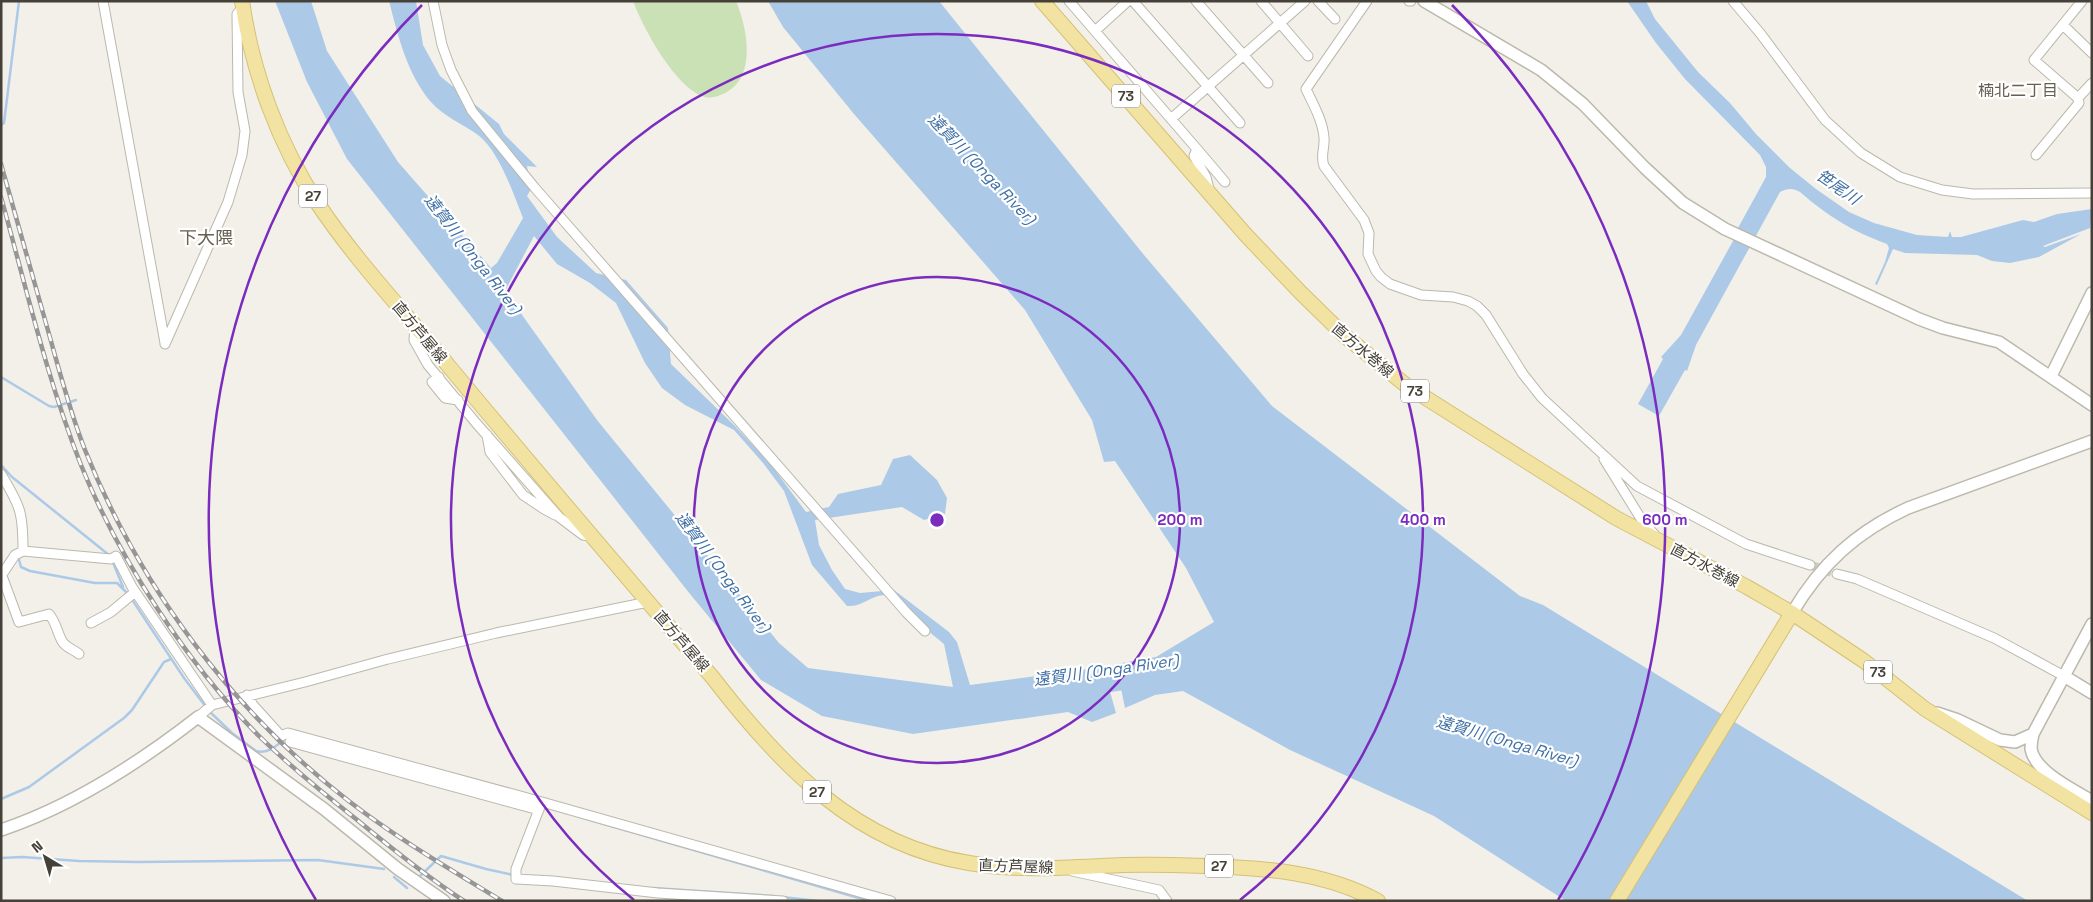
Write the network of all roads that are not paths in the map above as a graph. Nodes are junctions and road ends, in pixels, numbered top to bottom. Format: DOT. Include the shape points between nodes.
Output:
graph roads {
  1 [pos="103,1"];
  2 [pos="433,1"];
  3 [pos="1042,1"];
  4 [pos="1069,1"];
  5 [pos="1128,1"];
  6 [pos="1133,1"];
  7 [pos="1196,1"];
  8 [pos="1261,1"];
  9 [pos="1305,1"];
  10 [pos="1318,1"];
  11 [pos="1367,1"];
  12 [pos="1424,1"];
  13 [pos="1733,1"];
  14 [pos="2082,1"];
  15 [pos="243,4"];
  16 [pos="1334,19"];
  17 [pos="1280,23"];
  18 [pos="2063,25"];
  19 [pos="1095,31"];
  20 [pos="2092,53"];
  21 [pos="1244,56"];
  22 [pos="1308,56"];
  23 [pos="2092,83"];
  24 [pos="1268,84"];
  25 [pos="1208,87"];
  26 [pos="2078,98"];
  27 [pos="1171,119"];
  28 [pos="1240,123"];
  29 [pos="1197,149"];
  30 [pos="2036,155"];
  31 [pos="1225,182"];
  32 [pos="1209,192"];
  33 [pos="2092,193"];
  34 [pos="2092,293"];
  35 [pos="415,326"];
  36 [pos="2051,376"];
  37 [pos="2092,405"];
  38 [pos="2092,442"];
  39 [pos="1602,455"];
  40 [pos="1,474"];
  41 [pos="592,537"];
  42 [pos="1659,540"];
  43 [pos="23,551"];
  44 [pos="1810,565"];
  45 [pos="1837,574"];
  46 [pos="2,576"];
  47 [pos="135,592"];
  48 [pos="648,602"];
  49 [pos="1790,617"];
  50 [pos="92,623"];
  51 [pos="2092,624"];
  52 [pos="925,631"];
  53 [pos="79,654"];
  54 [pos="2064,676"];
  55 [pos="2092,693"];
  56 [pos="247,695"];
  57 [pos="1925,709"];
  58 [pos="206,710"];
  59 [pos="2033,734"];
  60 [pos="290,742"];
  61 [pos="2092,801"];
  62 [pos="2092,814"];
  63 [pos="1,830"];
  64 [pos="1054,868"];
  65 [pos="444,901"];
  66 [pos="783,901"];
  67 [pos="891,901"];
  68 [pos="1167,901"];
  69 [pos="1378,901"];
  70 [pos="1617,901"];
  1 -- 15 [label="street" via="165,344 228,202 242,155 245,131 238,92 237,14"];
  2 -- 52 [label="street" via="442,45 472,111 534,188"];
  3 -- 32 [label="main road, 直方水巻線 / 73"];
  4 -- 19 [label="street"];
  5 -- 19 [label="street"];
  6 -- 25 [label="street"];
  7 -- 21 [label="street"];
  8 -- 17 [label="street"];
  9 -- 17 [label="street"];
  10 -- 16 [label="street"];
  11 -- 39 [label="street" via="1306,88 1325,139 1321,158 1324,166 1364,220 1369,233 1368,254 1376,271 1390,284 1421,295 1453,298 1477,306 1542,398"];
  12 -- 36 [label="street" via="1541,70 1583,104 1683,203 1725,229 1919,319 1999,342"];
  13 -- 33 [label="street" via="1825,120 1860,153 1900,177 1942,190 1974,194"];
  14 -- 18 [label="street"];
  15 -- 35 [label="main road, 直方芦屋線 / 27" via="248,38 291,158 333,225"];
  17 -- 21 [label="street"];
  17 -- 22 [label="street"];
  18 -- 20 [label="street"];
  18 -- 26 [label="street" via="2034,60"];
  19 -- 27 [label="street"];
  21 -- 24 [label="street"];
  21 -- 25 [label="street"];
  23 -- 26 [label="street"];
  25 -- 27 [label="street"];
  25 -- 28 [label="street"];
  26 -- 30 [label="street" via="2079,103"];
  27 -- 29 [label="street"];
  29 -- 31 [label="street"];
  29 -- 32 [label="street" via="1194,156 1206,177"];
  32 -- 42 [label="main road, 直方水巻線 / 73" via="1300,292 1345,336 1407,386 1616,518"];
  34 -- 36 [label="street"];
  35 -- 41 [label="main road, 直方芦屋線 / 27"];
  35 -- 41 [label="street" via="414,340 428,365 558,516 583,535"];
  36 -- 37 [label="street"];
  38 -- 49 [label="street" via="1908,508 1881,521 1856,537 1832,559 1807,588"];
  39 -- 42 [label="street" via="1643,522"];
  39 -- 44 [label="street" via="1637,486 1746,544"];
  40 -- 43 [label="street" via="21,508"];
  41 -- 48 [label="main road, 直方芦屋線 / 27"];
  42 -- 49 [label="main road, 直方水巻線 / 73" via="1747,587"];
  43 -- 46 [label="street" via="15,555"];
  43 -- 47 [label="street" via="116,556"];
  45 -- 54 [label="street" via="1857,579 1994,638"];
  46 -- 53 [label="street" via="19,622 49,614 62,641"];
  47 -- 50 [label="street"];
  47 -- 58 [label="street"];
  48 -- 56 [label="street" via="496,633"];
  48 -- 64 [label="main road, 直方芦屋線 / 27" via="785,764 848,816 916,849 944,858 969,864"];
  49 -- 57 [label="main road, 直方水巻線 / 73" via="1864,661"];
  49 -- 70 [label="main road"];
  51 -- 54 [label="street"];
  54 -- 55 [label="street"];
  54 -- 59 [label="street"];
  56 -- 58 [label="street"];
  56 -- 67 [label="street" via="281,736 288,733"];
  57 -- 59 [label="street" via="2000,740 2015,742"];
  57 -- 62 [label="main road, 直方水巻線 / 73"];
  58 -- 63 [label="street" via="150,754 86,792"];
  58 -- 65 [label="street" via="395,868"];
  59 -- 61 [label="street" via="2031,750 2038,765"];
  60 -- 66 [label="street" via="539,808 516,879"];
  64 -- 68 [label="street" via="1159,890"];
  64 -- 69 [label="main road, 直方芦屋線 / 27" via="1124,865 1263,868 1296,872"];
}
